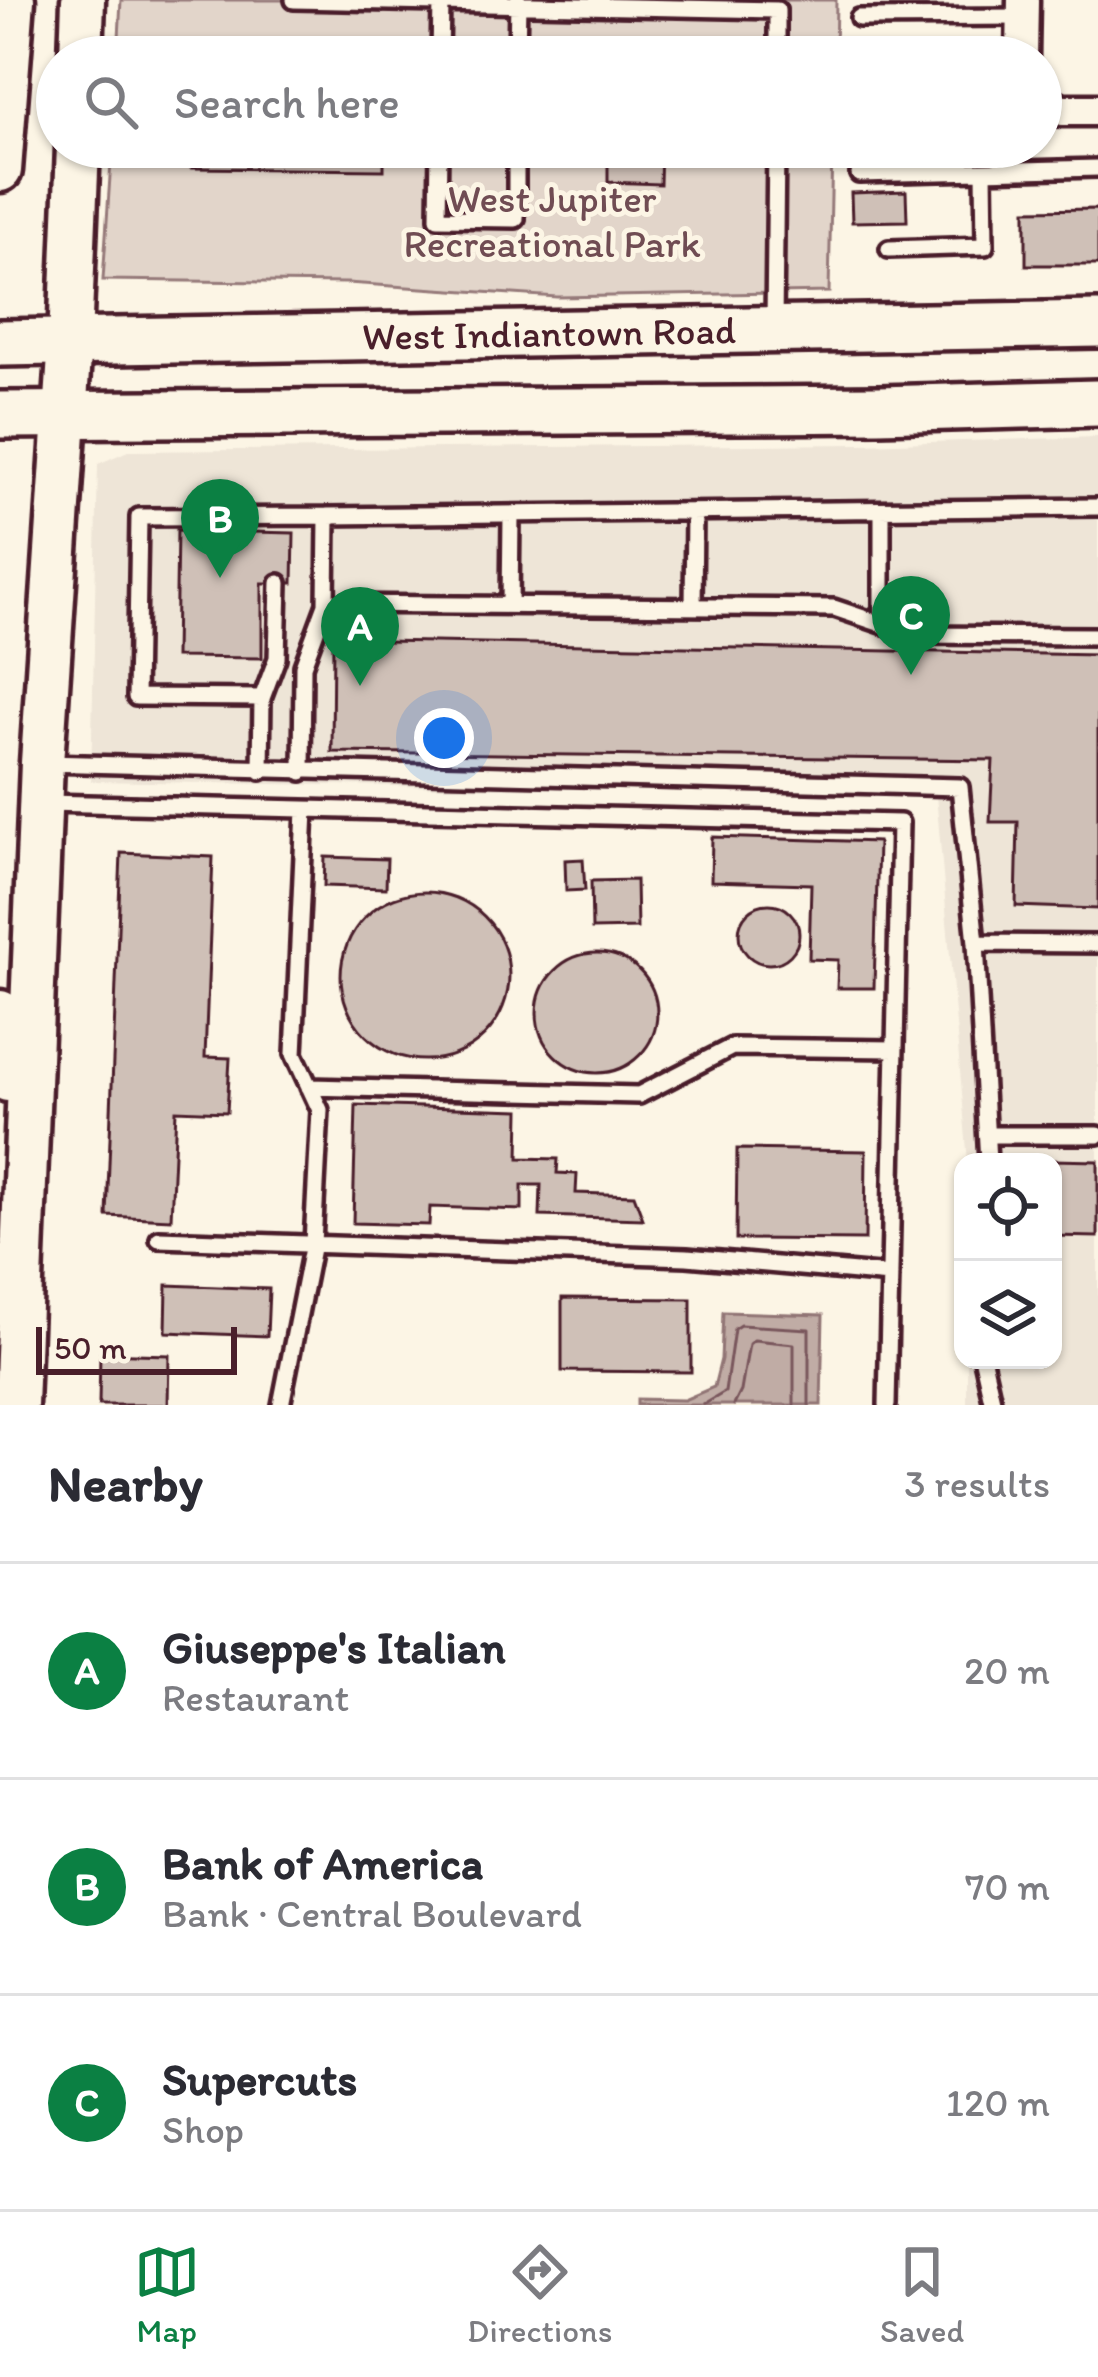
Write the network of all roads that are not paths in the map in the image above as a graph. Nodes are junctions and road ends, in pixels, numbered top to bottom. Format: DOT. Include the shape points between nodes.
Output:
graph roads {
  1 [pos="13,0"];
  2 [pos="83,0"];
  3 [pos="294,0"];
  4 [pos="441,2"];
  5 [pos="518,2"];
  6 [pos="777,5"];
  7 [pos="970,8"];
  8 [pos="1023,9"];
  9 [pos="859,19"];
  10 [pos="82,36"];
  11 [pos="440,36"];
  12 [pos="517,36"];
  13 [pos="777,36"];
  14 [pos="1062,110"];
  15 [pos="1098,110"];
  16 [pos="77,168"];
  17 [pos="439,168"];
  18 [pos="516,168"];
  19 [pos="776,168"];
  20 [pos="1098,168"];
  21 [pos="0,170"];
  22 [pos="984,171"];
  23 [pos="859,174"];
  24 [pos="889,249"];
  25 [pos="1098,324"];
  26 [pos="774,328"];
  27 [pos="70,341"];
  28 [pos="0,343"];
  29 [pos="1098,403"];
  30 [pos="64,414"];
  31 [pos="0,415"];
  32 [pos="1098,507"];
  33 [pos="881,510"];
  34 [pos="694,513"];
  35 [pos="327,516"];
  36 [pos="511,516"];
  37 [pos="279,584"];
  38 [pos="326,604"];
  39 [pos="510,605"];
  40 [pos="693,607"];
  41 [pos="881,623"];
  42 [pos="1098,636"];
  43 [pos="262,698"];
  44 [pos="262,770"];
  45 [pos="302,772"];
  46 [pos="42,783"];
  47 [pos="305,810"];
  48 [pos="976,943"];
  49 [pos="1098,944"];
  50 [pos="0,1012"];
  51 [pos="895,1049"];
  52 [pos="310,1087"];
  53 [pos="988,1135"];
  54 [pos="1098,1135"];
  55 [pos="988,1153"];
  56 [pos="24,1213"];
  57 [pos="159,1239"];
  58 [pos="313,1244"];
  59 [pos="890,1275"];
  60 [pos="985,1369"];
  61 [pos="16,1405"];
  62 [pos="281,1405"];
  63 [pos="887,1405"];
  64 [pos="993,1405"];
  1 -- 21 [label="street"];
  2 -- 10 [label="street"];
  3 -- 4 [label="lane"];
  4 -- 5 [label="lane"];
  4 -- 11 [label="lane"];
  5 -- 6 [label="lane"];
  5 -- 12 [label="lane"];
  6 -- 13 [label="lane"];
  7 -- 8 [label="lane"];
  7 -- 9 [label="lane"];
  14 -- 15 [label="street"];
  16 -- 27 [label="street"];
  17 -- 18 [label="lane" via="438,218 516,219"];
  19 -- 26 [label="lane"];
  20 -- 22 [label="lane"];
  22 -- 23 [label="lane"];
  22 -- 24 [label="lane" via="985,246"];
  25 -- 26 [label="main road, West Indiantown Road"];
  26 -- 27 [label="main road, West Indiantown Road"];
  27 -- 28 [label="main road, West Indiantown Road"];
  27 -- 30 [label="street"];
  29 -- 30 [label="main road, West Indiantown Road"];
  30 -- 31 [label="main road, West Indiantown Road"];
  30 -- 46 [label="street"];
  32 -- 33 [label="lane"];
  33 -- 34 [label="lane"];
  33 -- 41 [label="lane"];
  34 -- 36 [label="lane"];
  34 -- 40 [label="lane"];
  35 -- 36 [label="lane"];
  35 -- 38 [label="lane"];
  35 -- 43 [label="lane" via="279,524 139,517 136,697"];
  36 -- 39 [label="lane"];
  37 -- 43 [label="lane" via="278,658"];
  38 -- 39 [label="lane"];
  38 -- 45 [label="lane" via="303,666"];
  39 -- 40 [label="lane"];
  40 -- 41 [label="lane" via="834,608"];
  41 -- 42 [label="lane" via="914,635"];
  43 -- 44 [label="lane"];
  44 -- 45 [label="lane"];
  44 -- 46 [label="lane"];
  45 -- 48 [label="lane" via="960,787"];
  46 -- 47 [label="lane"];
  46 -- 56 [label="street"];
  47 -- 51 [label="lane" via="900,823"];
  47 -- 52 [label="lane" via="294,1054"];
  48 -- 49 [label="lane"];
  48 -- 53 [label="lane"];
  50 -- 56 [label="street"];
  51 -- 52 [label="lane" via="732,1046 639,1095"];
  51 -- 59 [label="lane"];
  52 -- 58 [label="lane" via="320,1110"];
  53 -- 54 [label="lane"];
  53 -- 55 [label="lane"];
  56 -- 61 [label="street"];
  57 -- 58 [label="lane"];
  58 -- 59 [label="lane" via="687,1257"];
  58 -- 62 [label="lane"];
  59 -- 63 [label="lane"];
  60 -- 64 [label="lane"];
}
